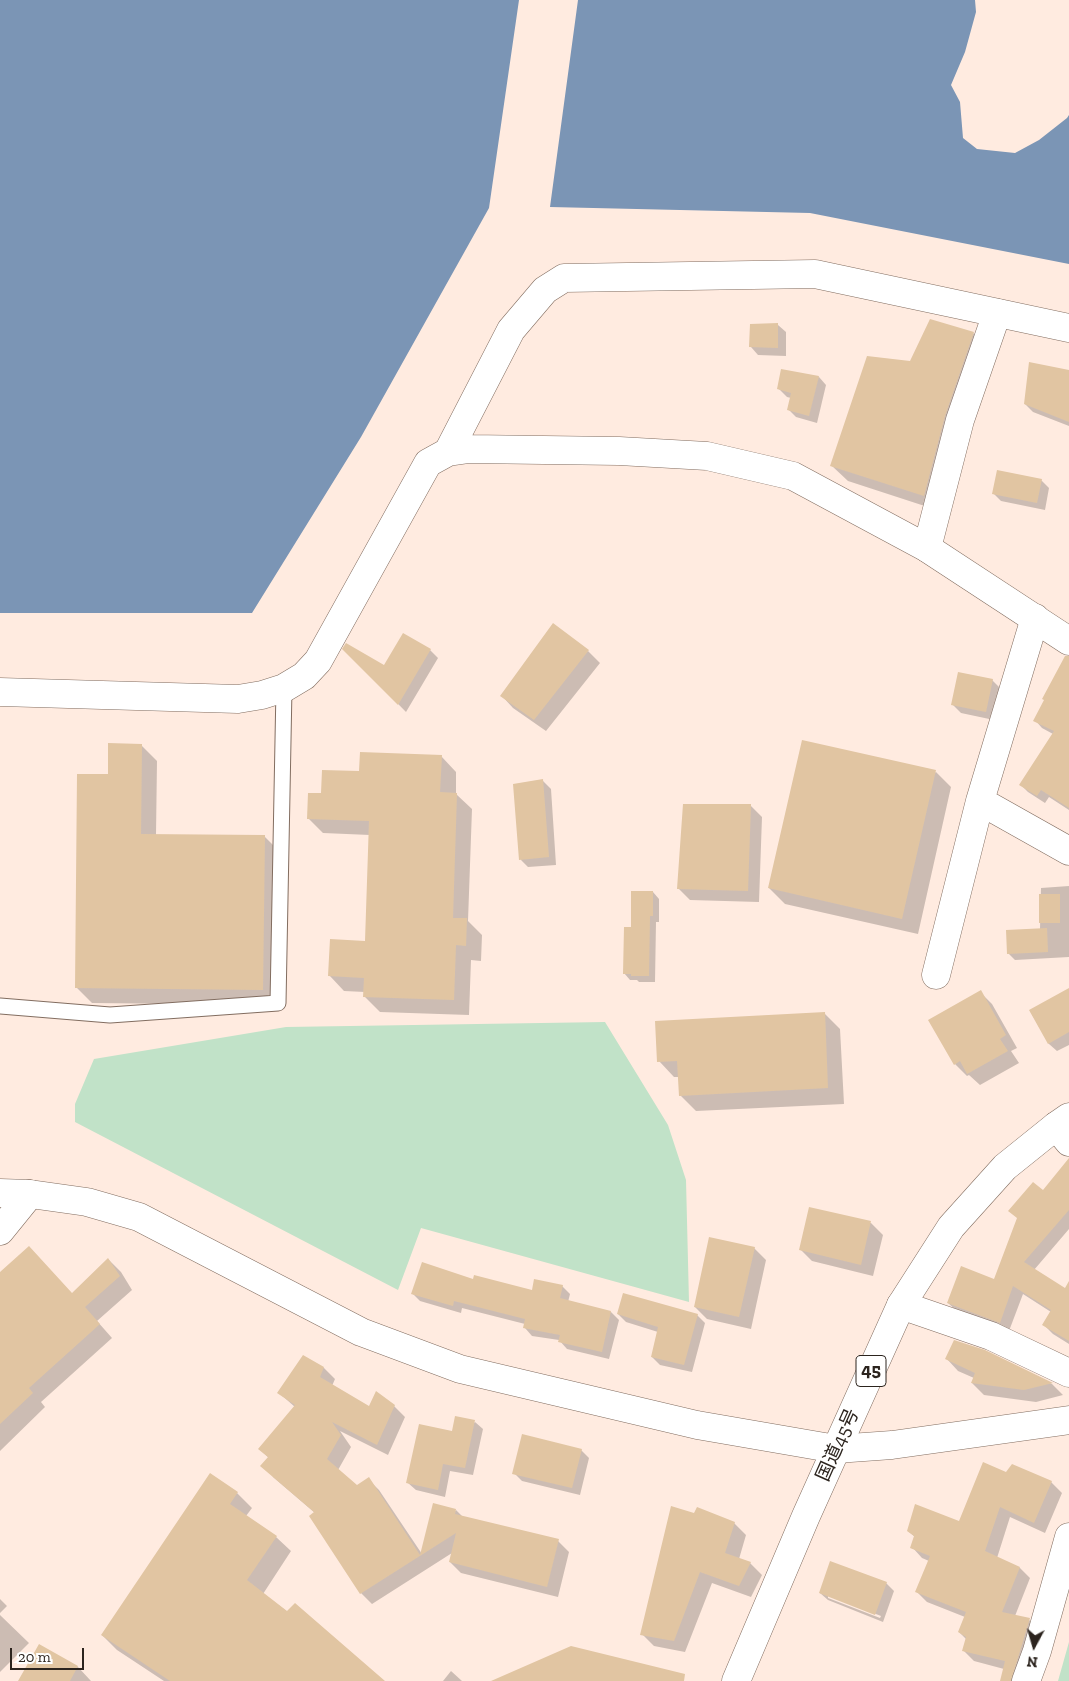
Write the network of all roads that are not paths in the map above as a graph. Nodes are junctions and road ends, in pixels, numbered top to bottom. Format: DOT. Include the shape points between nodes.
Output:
graph roads {
  1 [pos="997,313"];
  2 [pos="1069,328"];
  3 [pos="448,452"];
  4 [pos="927,548"];
  5 [pos="1036,618"];
  6 [pos="1069,641"];
  7 [pos="284,688"];
  8 [pos="0,692"];
  9 [pos="980,801"];
  10 [pos="1069,851"];
  11 [pos="936,975"];
  12 [pos="0,1006"];
  13 [pos="1065,1128"];
  14 [pos="0,1193"];
  15 [pos="30,1194"];
  16 [pos="0,1231"];
  17 [pos="900,1305"];
  18 [pos="1069,1373"];
  19 [pos="1069,1420"];
  20 [pos="836,1448"];
  21 [pos="1069,1537"];
  22 [pos="736,1681"];
  23 [pos="1026,1681"];
  1 -- 2 [label="main road"];
  1 -- 3 [label="main road" via="815,274 564,278 545,290 511,330"];
  1 -- 4 [label="main road" via="960,420"];
  3 -- 4 [label="main road" via="506,449 707,456 793,476"];
  3 -- 7 [label="main road" via="428,463 318,660 304,676"];
  4 -- 5 [label="main road"];
  5 -- 6 [label="main road"];
  5 -- 9 [label="main road"];
  7 -- 8 [label="main road" via="238,699"];
  7 -- 12 [label="lane" via="278,1004 110,1015"];
  9 -- 10 [label="main road"];
  9 -- 11 [label="main road"];
  13 -- 17 [label="main road, 国道45号 / 45" via="1005,1167 951,1227"];
  14 -- 15 [label="main road"];
  15 -- 16 [label="main road"];
  15 -- 20 [label="main road" via="87,1202 139,1217 361,1332 460,1368 698,1425"];
  17 -- 18 [label="main road" via="991,1336"];
  17 -- 20 [label="main road, 国道45号 / 45"];
  19 -- 20 [label="main road" via="892,1444"];
  20 -- 22 [label="main road, 国道45号 / 45"];
  21 -- 23 [label="main road"];
}
